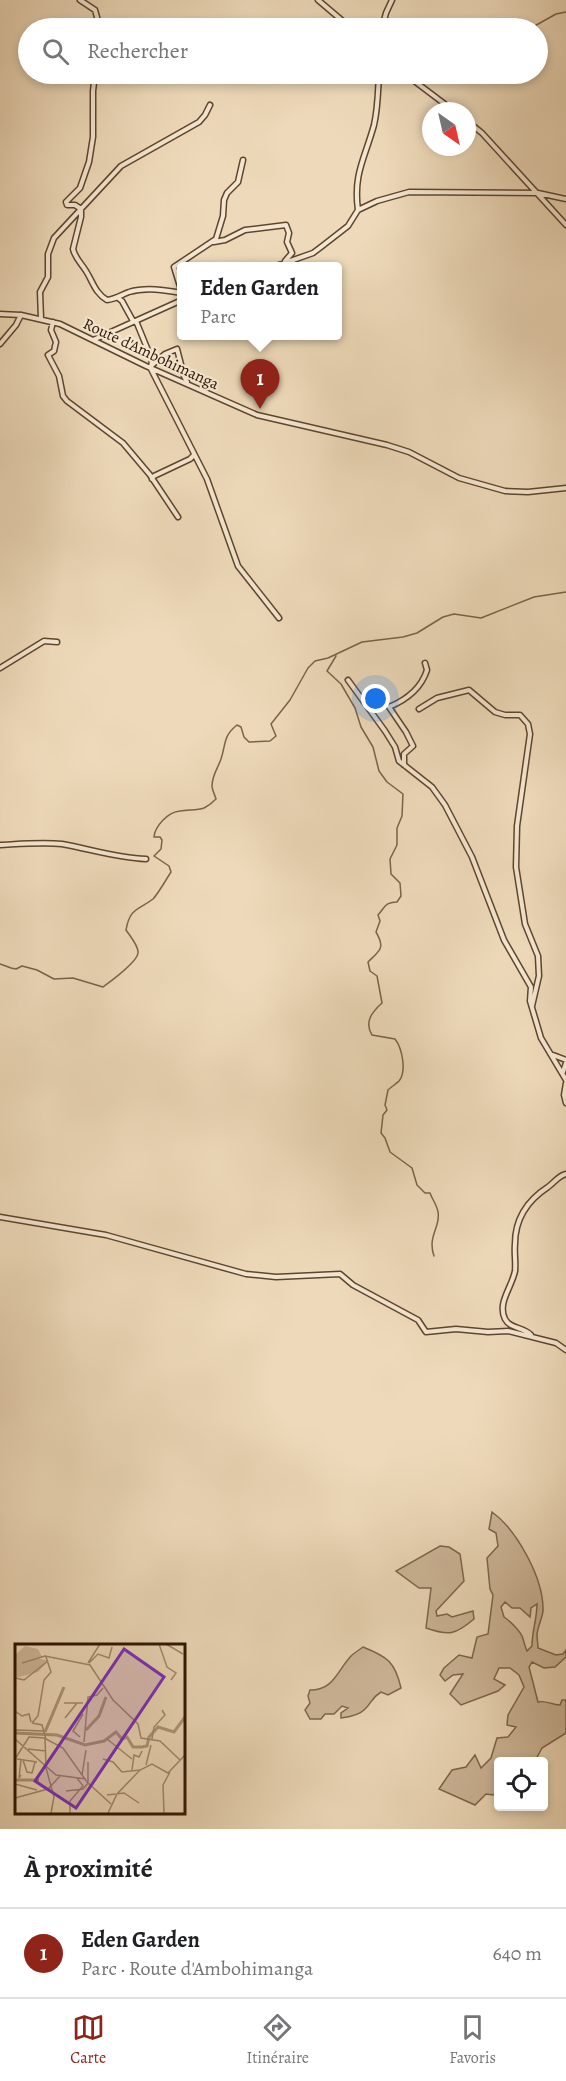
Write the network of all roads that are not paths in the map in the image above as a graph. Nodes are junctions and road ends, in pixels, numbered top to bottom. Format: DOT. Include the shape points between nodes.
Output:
graph roads {
  1 [pos="80,0"];
  2 [pos="392,0"];
  3 [pos="321,1"];
  4 [pos="97,18"];
  5 [pos="340,18"];
  6 [pos="384,18"];
  7 [pos="94,84"];
  8 [pos="378,84"];
  9 [pos="418,84"];
  10 [pos="442,102"];
  11 [pos="210,105"];
  12 [pos="476,128"];
  13 [pos="243,160"];
  14 [pos="538,193"];
  15 [pos="566,199"];
  16 [pos="81,209"];
  17 [pos="358,210"];
  18 [pos="566,225"];
  19 [pos="214,242"];
  20 [pos="182,262"];
  21 [pos="284,262"];
  22 [pos="288,262"];
  23 [pos="177,292"];
  24 [pos="118,298"];
  25 [pos="177,302"];
  26 [pos="0,314"];
  27 [pos="21,315"];
  28 [pos="41,319"];
  29 [pos="136,321"];
  30 [pos="53,322"];
  31 [pos="93,340"];
  32 [pos="0,344"];
  33 [pos="152,367"];
  34 [pos="187,382"];
  35 [pos="194,454"];
  36 [pos="152,479"];
  37 [pos="566,488"];
  38 [pos="178,517"];
  39 [pos="279,618"];
  40 [pos="57,642"];
  41 [pos="425,663"];
  42 [pos="0,668"];
  43 [pos="348,680"];
  44 [pos="419,709"];
  45 [pos="404,765"];
  46 [pos="0,845"];
  47 [pos="146,859"];
  48 [pos="531,1006"];
  49 [pos="551,1054"];
  50 [pos="566,1062"];
  51 [pos="563,1073"];
  52 [pos="566,1081"];
  53 [pos="566,1103"];
  54 [pos="566,1173"];
  55 [pos="0,1217"];
  56 [pos="532,1336"];
  57 [pos="566,1350"];
  1 -- 4 [label="street" via="95,10"];
  2 -- 6 [label="street"];
  3 -- 5 [label="street"];
  7 -- 16 [label="street" via="89,162 80,188 66,202"];
  8 -- 17 [label="street" via="377,112 356,183"];
  9 -- 10 [label="street"];
  11 -- 16 [label="street" via="199,122 121,166"];
  12 -- 14 [label="street"];
  13 -- 19 [label="street" via="238,182 226,193"];
  14 -- 15 [label="street"];
  14 -- 17 [label="street" via="409,192"];
  14 -- 18 [label="street"];
  16 -- 24 [label="street" via="75,257 101,296 107,300"];
  16 -- 28 [label="street" via="51,243 48,277 40,292"];
  17 -- 22 [label="street" via="348,226 313,253"];
  19 -- 20 [label="street"];
  19 -- 21 [label="street" via="245,230 286,225 292,253"];
  23 -- 24 [label="street" via="144,290"];
  24 -- 29 [label="street"];
  25 -- 29 [label="street"];
  26 -- 27 [label="street, Route d'Ambohimanga"];
  27 -- 28 [label="street, Route d'Ambohimanga"];
  27 -- 32 [label="street"];
  28 -- 30 [label="street, Route d'Ambohimanga"];
  29 -- 31 [label="street"];
  29 -- 33 [label="street"];
  30 -- 31 [label="street, Route d'Ambohimanga"];
  30 -- 36 [label="street" via="51,330 56,342 54,351 48,355 59,376 63,396 123,443"];
  31 -- 33 [label="street, Route d'Ambohimanga"];
  33 -- 34 [label="street" via="177,349"];
  33 -- 35 [label="street"];
  33 -- 37 [label="street, Route d'Ambohimanga" via="257,415 387,445 459,478 505,491"];
  35 -- 36 [label="street"];
  35 -- 39 [label="street" via="207,479 238,567"];
  36 -- 38 [label="street"];
  40 -- 42 [label="street" via="44,641"];
  41 -- 45 [label="street" via="427,670 422,682 404,700 389,707 413,746 404,754"];
  43 -- 45 [label="street"];
  44 -- 48 [label="street" via="436,698 469,690 495,712 520,715 528,724 516,867 525,924 538,956 539,976"];
  45 -- 48 [label="street" via="432,787 445,805 472,857 504,940 531,987"];
  46 -- 47 [label="street" via="58,844"];
  48 -- 49 [label="street" via="541,1038"];
  49 -- 50 [label="street"];
  49 -- 51 [label="street"];
  50 -- 51 [label="street"];
  51 -- 52 [label="street"];
  52 -- 53 [label="street"];
  54 -- 56 [label="street" via="531,1200 520,1218 516,1235 515,1272 503,1314 510,1325"];
  55 -- 56 [label="street" via="106,1235 246,1274 340,1274 353,1286 418,1320 428,1333 467,1329"];
  56 -- 57 [label="street" via="556,1342"];
}
